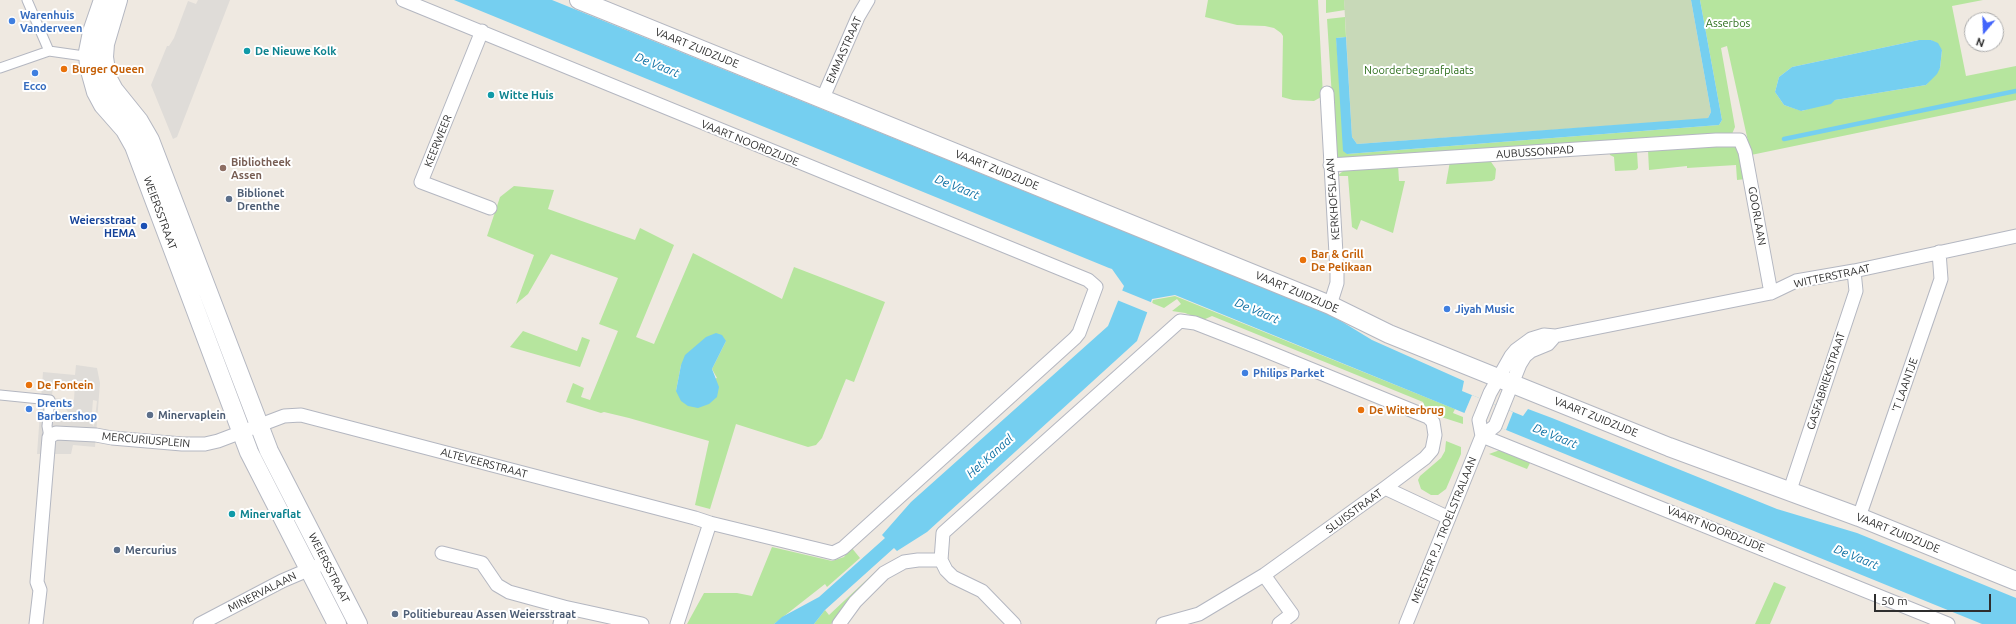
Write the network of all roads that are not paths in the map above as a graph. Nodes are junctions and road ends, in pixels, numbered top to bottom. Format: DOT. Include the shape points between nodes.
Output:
graph roads {
  1 [pos="27,0"];
  2 [pos="103,0"];
  3 [pos="118,0"];
  4 [pos="403,0"];
  5 [pos="579,0"];
  6 [pos="868,0"];
  7 [pos="482,32"];
  8 [pos="49,51"];
  9 [pos="96,57"];
  10 [pos="0,68"];
  11 [pos="1327,93"];
  12 [pos="822,100"];
  13 [pos="1740,140"];
  14 [pos="1330,165"];
  15 [pos="490,208"];
  16 [pos="2016,236"];
  17 [pos="1939,252"];
  18 [pos="1854,271"];
  19 [pos="1771,293"];
  20 [pos="1330,305"];
  21 [pos="1505,380"];
  22 [pos="0,395"];
  23 [pos="258,425"];
  24 [pos="242,432"];
  25 [pos="1482,436"];
  26 [pos="49,437"];
  27 [pos="1385,488"];
  28 [pos="1790,490"];
  29 [pos="1863,509"];
  30 [pos="1449,518"];
  31 [pos="710,523"];
  32 [pos="442,553"];
  33 [pos="941,560"];
  34 [pos="325,562"];
  35 [pos="308,570"];
  36 [pos="1264,575"];
  37 [pos="2016,581"];
  38 [pos="564,607"];
  39 [pos="1202,619"];
  40 [pos="36,624"];
  41 [pos="200,624"];
  42 [pos="337,624"];
  43 [pos="358,624"];
  44 [pos="560,624"];
  45 [pos="642,624"];
  46 [pos="677,624"];
  47 [pos="839,624"];
  48 [pos="1014,624"];
  49 [pos="1163,624"];
  50 [pos="1279,624"];
  51 [pos="1406,624"];
  52 [pos="1948,624"];
  1 -- 8 [label="street"];
  2 -- 9 [label="main road, WEIERSSTRAAT" via="92,32"];
  3 -- 9 [label="main road, WEIERSSTRAAT" via="107,35"];
  4 -- 7 [label="street, VAART NOORDZIJDE"];
  5 -- 12 [label="main road, VAART ZUIDZIJDE"];
  6 -- 12 [label="street, EMMASTRAAT"];
  7 -- 15 [label="street, KEERWEER" via="421,182"];
  7 -- 31 [label="street, VAART NOORDZIJDE" via="1088,280 1096,287 1075,338 843,548 827,553"];
  8 -- 9 [label="street"];
  8 -- 10 [label="street"];
  9 -- 23 [label="main road, WEIERSSTRAAT" via="111,85 139,121 150,140"];
  9 -- 24 [label="main road, WEIERSSTRAAT" via="91,78 96,92 103,105 125,130 138,156"];
  11 -- 14 [label="street, KERKHOFSLAAN"];
  12 -- 20 [label="main road, VAART ZUIDZIJDE"];
  13 -- 14 [label="street, AUBUSSONPAD"];
  13 -- 19 [label="street, GOORLAAN" via="1745,152"];
  14 -- 20 [label="street, KERKHOFSLAAN" via="1337,272 1337,283"];
  16 -- 17 [label="street, WITTERSTRAAT"];
  17 -- 18 [label="street, WITTERSTRAAT"];
  17 -- 29 [label="street, 'T LAANTJE" via="1941,279"];
  18 -- 19 [label="street, WITTERSTRAAT" via="1796,281"];
  18 -- 28 [label="street, GASFABRIEKSTRAAT" via="1856,291"];
  19 -- 21 [label="street, WITTERSTRAAT" via="1555,336 1548,344 1525,356"];
  20 -- 21 [label="main road, VAART ZUIDZIJDE" via="1389,334"];
  21 -- 25 [label="street" via="1502,408 1495,426"];
  21 -- 25 [label="street" via="1486,401 1479,420"];
  21 -- 28 [label="main road, VAART ZUIDZIJDE" via="1669,447"];
  22 -- 26 [label="street" via="50,400 47,426"];
  23 -- 24 [label="street"];
  23 -- 31 [label="street, ALTEVEERSTRAAT" via="284,416 301,415"];
  23 -- 34 [label="main road, WEIERSSTRAAT"];
  24 -- 26 [label="street, MERCURIUSPLEIN" via="218,441 194,444 56,432"];
  24 -- 35 [label="main road, WEIERSSTRAAT" via="259,474"];
  25 -- 30 [label="street, MEESTER P.J. TROELSTRALAAN"];
  25 -- 52 [label="street, VAART NOORDZIJDE"];
  26 -- 40 [label="street"];
  27 -- 30 [label="street, SLUISSTRAAT"];
  27 -- 33 [label="street" via="1432,450 1434,422 1269,352 1195,323 1180,321 943,533"];
  27 -- 36 [label="street, SLUISSTRAAT"];
  28 -- 29 [label="main road, VAART ZUIDZIJDE"];
  29 -- 37 [label="main road, VAART ZUIDZIJDE"];
  30 -- 51 [label="street, MEESTER P.J. TROELSTRALAAN"];
  31 -- 46 [label="street"];
  32 -- 38 [label="street" via="482,563 497,585 510,592"];
  33 -- 47 [label="street" via="904,562 884,573 855,602"];
  33 -- 48 [label="street" via="946,570 982,592"];
  34 -- 35 [label="street, MINERVALAAN"];
  34 -- 43 [label="main road, WEIERSSTRAAT"];
  35 -- 41 [label="street, MINERVALAAN"];
  35 -- 42 [label="main road, WEIERSSTRAAT"];
  36 -- 39 [label="street, SLUISSTRAAT"];
  36 -- 50 [label="street" via="1292,614"];
  38 -- 44 [label="street"];
  38 -- 45 [label="street"];
  39 -- 49 [label="street, SLUISSTRAAT"];
}
